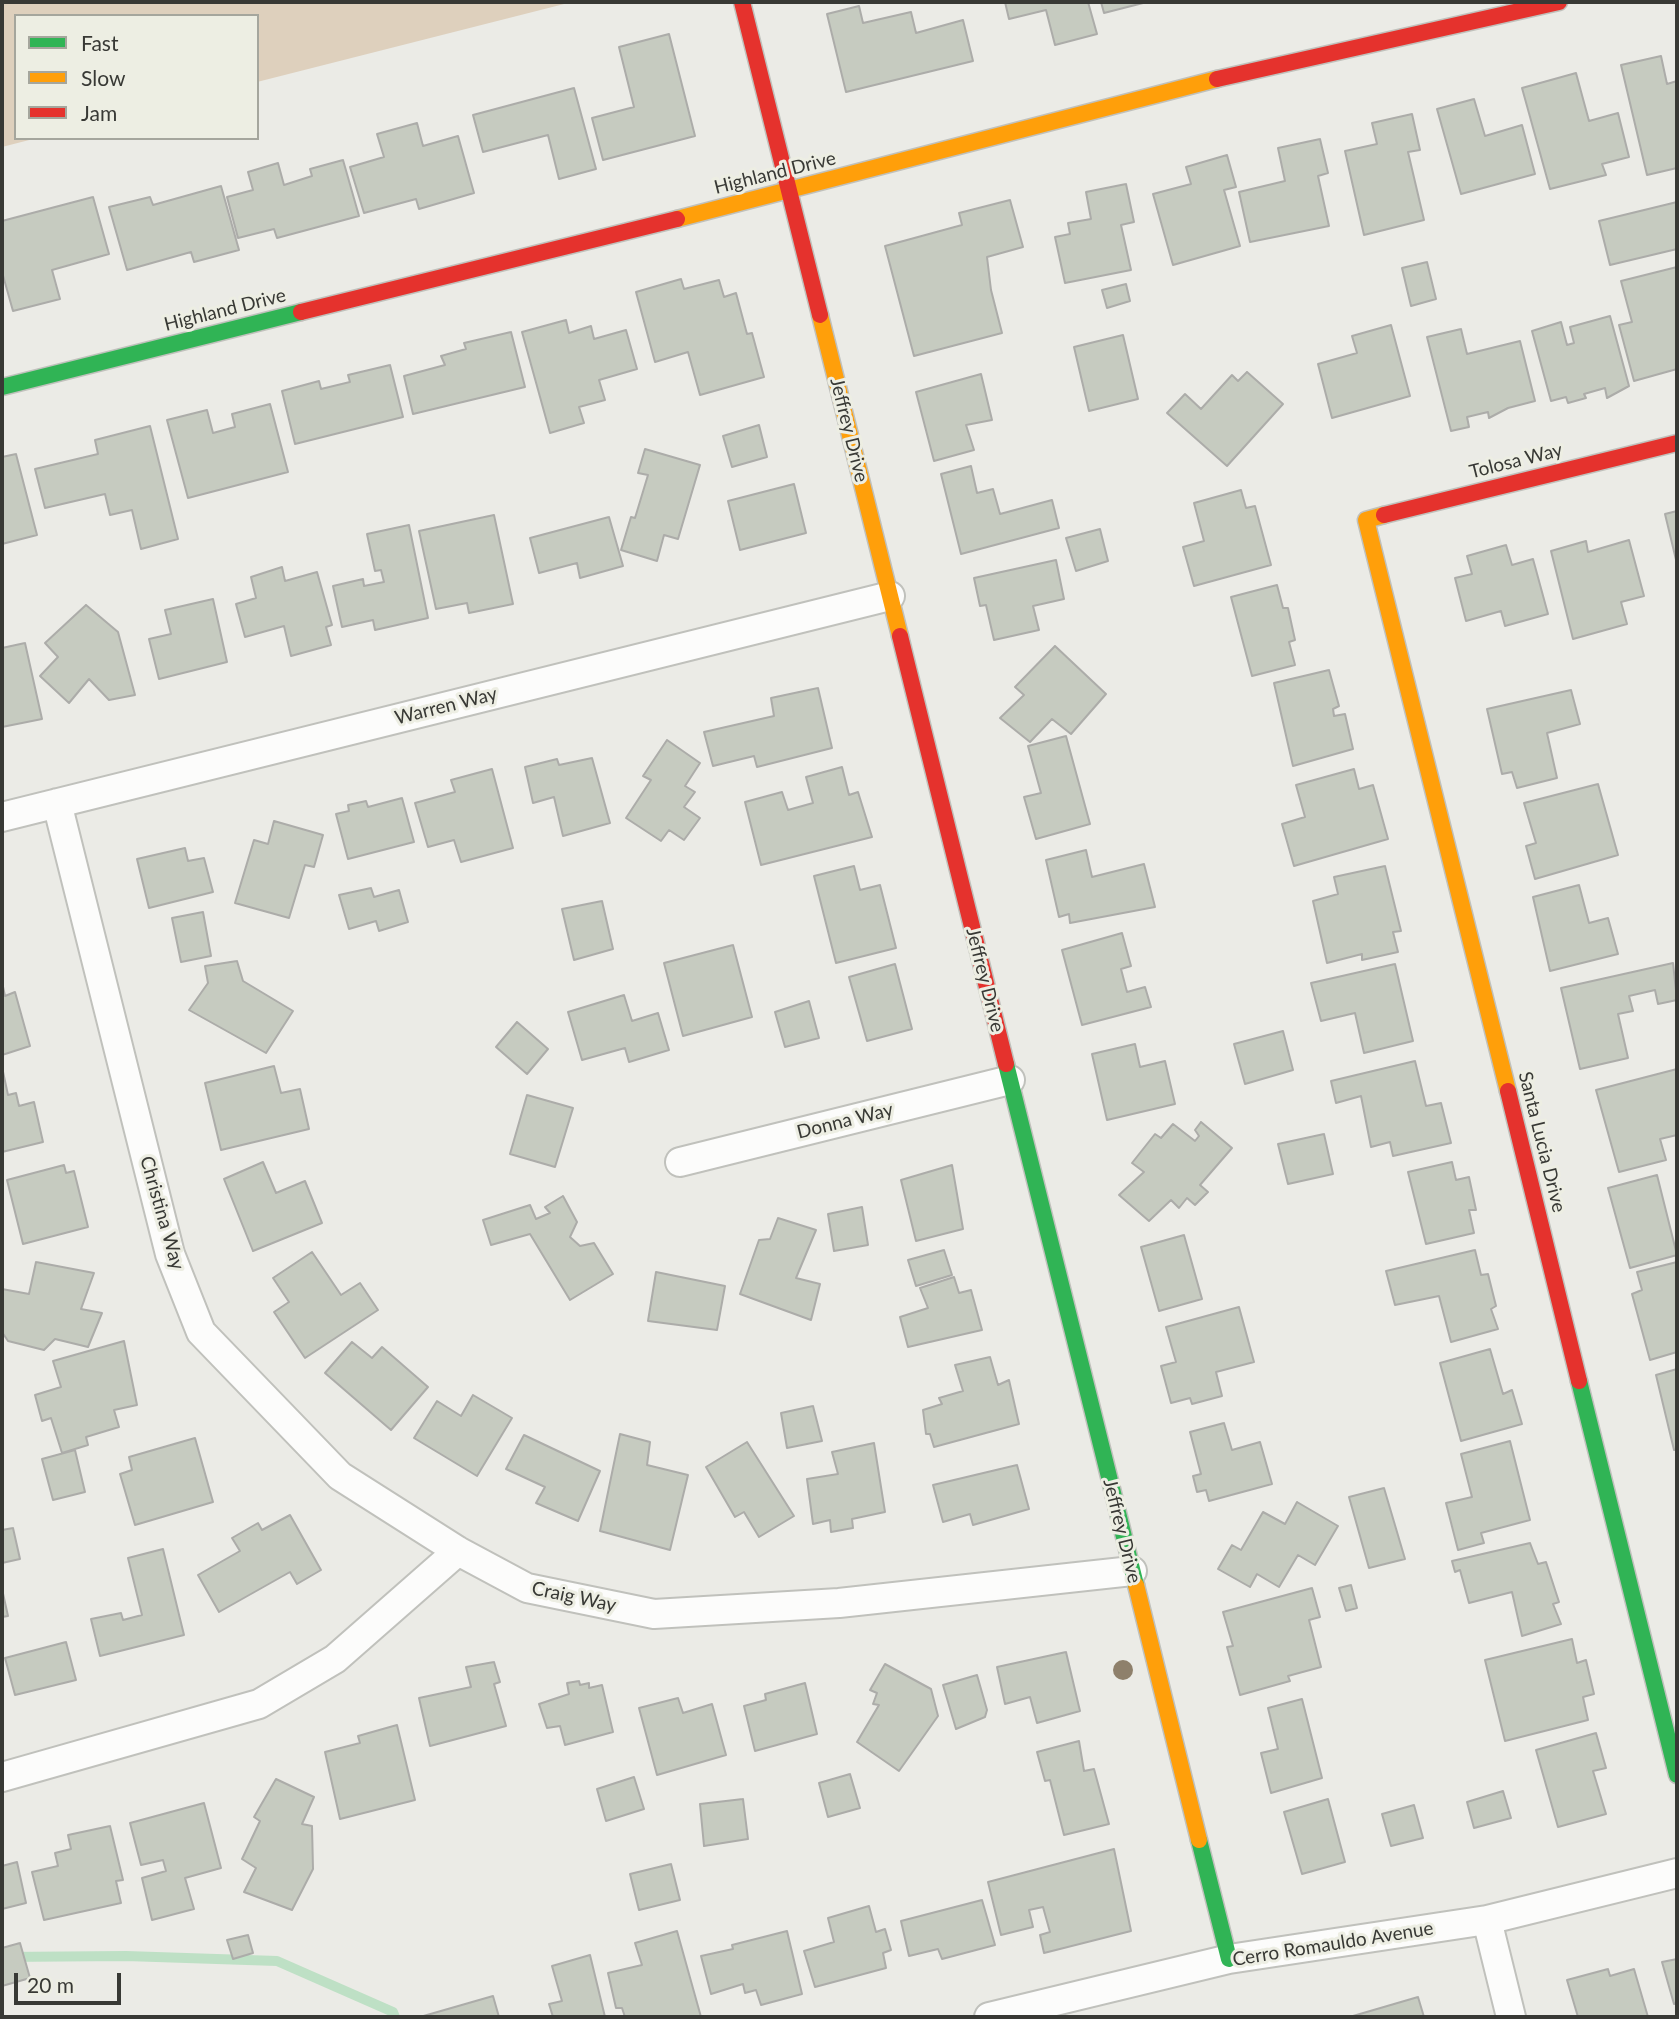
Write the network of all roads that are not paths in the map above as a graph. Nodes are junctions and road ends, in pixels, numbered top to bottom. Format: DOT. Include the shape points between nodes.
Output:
graph roads {
  1 [pos="742,2"];
  2 [pos="1559,2"];
  3 [pos="1455,13"];
  4 [pos="789,191"];
  5 [pos="2,387"];
  6 [pos="1677,443"];
  7 [pos="1366,520"];
  8 [pos="890,596"];
  9 [pos="57,803"];
  10 [pos="2,817"];
  11 [pos="1010,1080"];
  12 [pos="680,1162"];
  13 [pos="457,1551"];
  14 [pos="1132,1571"];
  15 [pos="1677,1775"];
  16 [pos="2,1777"];
  17 [pos="1677,1873"];
  18 [pos="1487,1920"];
  19 [pos="1229,1959"];
  20 [pos="989,2017"];
  21 [pos="1511,2017"];
  1 -- 4 [label="street, Jeffrey Drive"];
  2 -- 3 [label="street, Highland Drive"];
  3 -- 4 [label="street, Highland Drive"];
  4 -- 5 [label="street, Highland Drive"];
  4 -- 8 [label="street, Jeffrey Drive"];
  6 -- 7 [label="street, Tolosa Way"];
  7 -- 15 [label="street, Santa Lucia Drive"];
  8 -- 9 [label="street, Warren Way"];
  8 -- 11 [label="street, Jeffrey Drive"];
  9 -- 10 [label="street, Warren Way"];
  9 -- 13 [label="street, Christina Way" via="170,1254 201,1332 340,1476"];
  11 -- 12 [label="street, Donna Way"];
  11 -- 14 [label="street, Jeffrey Drive"];
  13 -- 14 [label="street, Craig Way" via="527,1588 654,1614 839,1603"];
  13 -- 16 [label="street" via="335,1659 259,1704"];
  14 -- 19 [label="street, Jeffrey Drive"];
  17 -- 18 [label="street, Cerro Romauldo Avenue"];
  18 -- 19 [label="street, Cerro Romauldo Avenue"];
  18 -- 21 [label="street"];
  19 -- 20 [label="street, Cerro Romauldo Avenue"];
}
